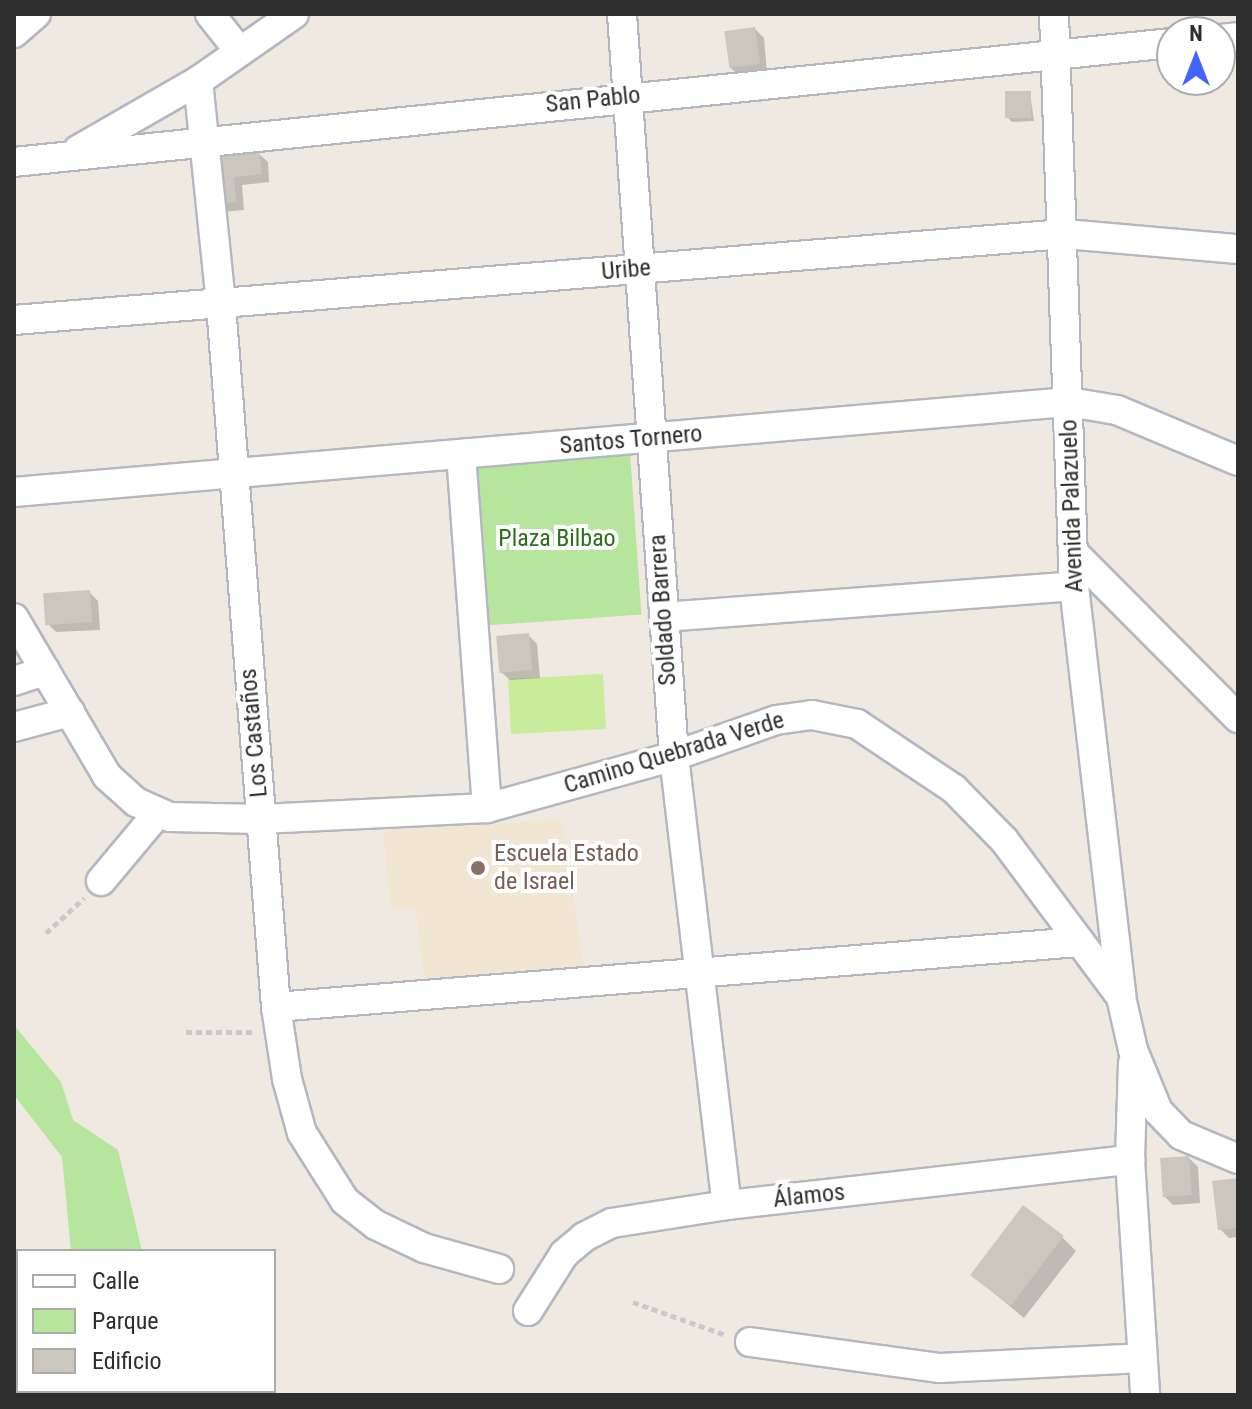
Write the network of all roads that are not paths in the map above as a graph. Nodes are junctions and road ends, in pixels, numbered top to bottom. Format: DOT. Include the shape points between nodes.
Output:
graph roads {
  1 [pos="36,14"];
  2 [pos="210,14"];
  3 [pos="294,14"];
  4 [pos="622,14"];
  5 [pos="1054,14"];
  6 [pos="14,33"];
  7 [pos="1156,44"];
  8 [pos="240,52"];
  9 [pos="1057,53"];
  10 [pos="198,81"];
  11 [pos="629,96"];
  12 [pos="203,143"];
  13 [pos="71,154"];
  14 [pos="14,162"];
  15 [pos="1065,234"];
  16 [pos="1238,249"];
  17 [pos="638,269"];
  18 [pos="221,305"];
  19 [pos="14,320"];
  20 [pos="1069,402"];
  21 [pos="650,439"];
  22 [pos="461,454"];
  23 [pos="1238,461"];
  24 [pos="233,474"];
  25 [pos="14,492"];
  26 [pos="1073,552"];
  27 [pos="1074,586"];
  28 [pos="664,617"];
  29 [pos="14,618"];
  30 [pos="45,671"];
  31 [pos="14,681"];
  32 [pos="70,712"];
  33 [pos="1238,718"];
  34 [pos="14,727"];
  35 [pos="674,756"];
  36 [pos="147,808"];
  37 [pos="487,808"];
  38 [pos="261,819"];
  39 [pos="101,881"];
  40 [pos="1079,942"];
  41 [pos="697,974"];
  42 [pos="1121,997"];
  43 [pos="278,1019"];
  44 [pos="1133,1050"];
  45 [pos="1238,1159"];
  46 [pos="1130,1160"];
  47 [pos="727,1205"];
  48 [pos="499,1269"];
  49 [pos="528,1311"];
  50 [pos="750,1342"];
  51 [pos="1142,1358"];
  52 [pos="1145,1395"];
  1 -- 6 [label="street"];
  2 -- 8 [label="street"];
  3 -- 8 [label="street"];
  4 -- 11 [label="street, Soldado Barrera"];
  5 -- 9 [label="street, Avenida Palazuelo"];
  7 -- 9 [label="street, San Pablo"];
  8 -- 10 [label="street"];
  9 -- 11 [label="street, San Pablo"];
  9 -- 15 [label="street, Avenida Palazuelo"];
  10 -- 12 [label="street, Los Castaños"];
  10 -- 13 [label="street"];
  11 -- 12 [label="street, San Pablo"];
  11 -- 17 [label="street, Soldado Barrera"];
  12 -- 13 [label="street, San Pablo"];
  12 -- 18 [label="street, Los Castaños"];
  13 -- 14 [label="street, San Pablo"];
  15 -- 16 [label="street, Uribe"];
  15 -- 17 [label="street, Uribe"];
  15 -- 20 [label="street, Avenida Palazuelo"];
  17 -- 18 [label="street, Uribe"];
  17 -- 21 [label="street, Soldado Barrera"];
  18 -- 19 [label="street, Uribe"];
  18 -- 24 [label="street, Los Castaños"];
  20 -- 21 [label="street, Santos Tornero"];
  20 -- 23 [label="street, Santos Tornero" via="1117,410"];
  20 -- 26 [label="street, Avenida Palazuelo"];
  21 -- 22 [label="street, Santos Tornero"];
  21 -- 28 [label="street, Soldado Barrera"];
  22 -- 24 [label="street, Santos Tornero"];
  22 -- 37 [label="street"];
  24 -- 25 [label="street, Santos Tornero"];
  24 -- 38 [label="street, Los Castaños"];
  26 -- 27 [label="street, Avenida Palazuelo"];
  26 -- 33 [label="street"];
  27 -- 28 [label="street"];
  27 -- 42 [label="street, Avenida Palazuelo"];
  28 -- 35 [label="street, Soldado Barrera"];
  29 -- 30 [label="street"];
  30 -- 31 [label="street"];
  30 -- 32 [label="street"];
  32 -- 34 [label="street"];
  32 -- 36 [label="street" via="107,776"];
  35 -- 37 [label="street, Camino Quebrada Verde"];
  35 -- 40 [label="street, Camino Quebrada Verde" via="794,716 857,724 923,765 980,814"];
  35 -- 41 [label="street, Soldado Barrera"];
  36 -- 38 [label="street, Camino Quebrada Verde"];
  36 -- 39 [label="street"];
  37 -- 38 [label="street, Camino Quebrada Verde"];
  38 -- 43 [label="street, Los Castaños"];
  40 -- 41 [label="street"];
  40 -- 42 [label="street, Camino Quebrada Verde"];
  41 -- 43 [label="street"];
  41 -- 47 [label="street, Soldado Barrera"];
  42 -- 44 [label="street, Camino Quebrada Verde"];
  43 -- 48 [label="street, Los Castaños" via="302,1133 345,1201 376,1225 424,1248"];
  44 -- 45 [label="street, Camino Quebrada Verde" via="1158,1111 1181,1135"];
  44 -- 46 [label="street"];
  46 -- 47 [label="street, Álamos"];
  46 -- 51 [label="street"];
  47 -- 49 [label="street, Álamos" via="645,1215 584,1237 564,1254"];
  50 -- 51 [label="street" via="940,1368"];
  51 -- 52 [label="street"];
}
